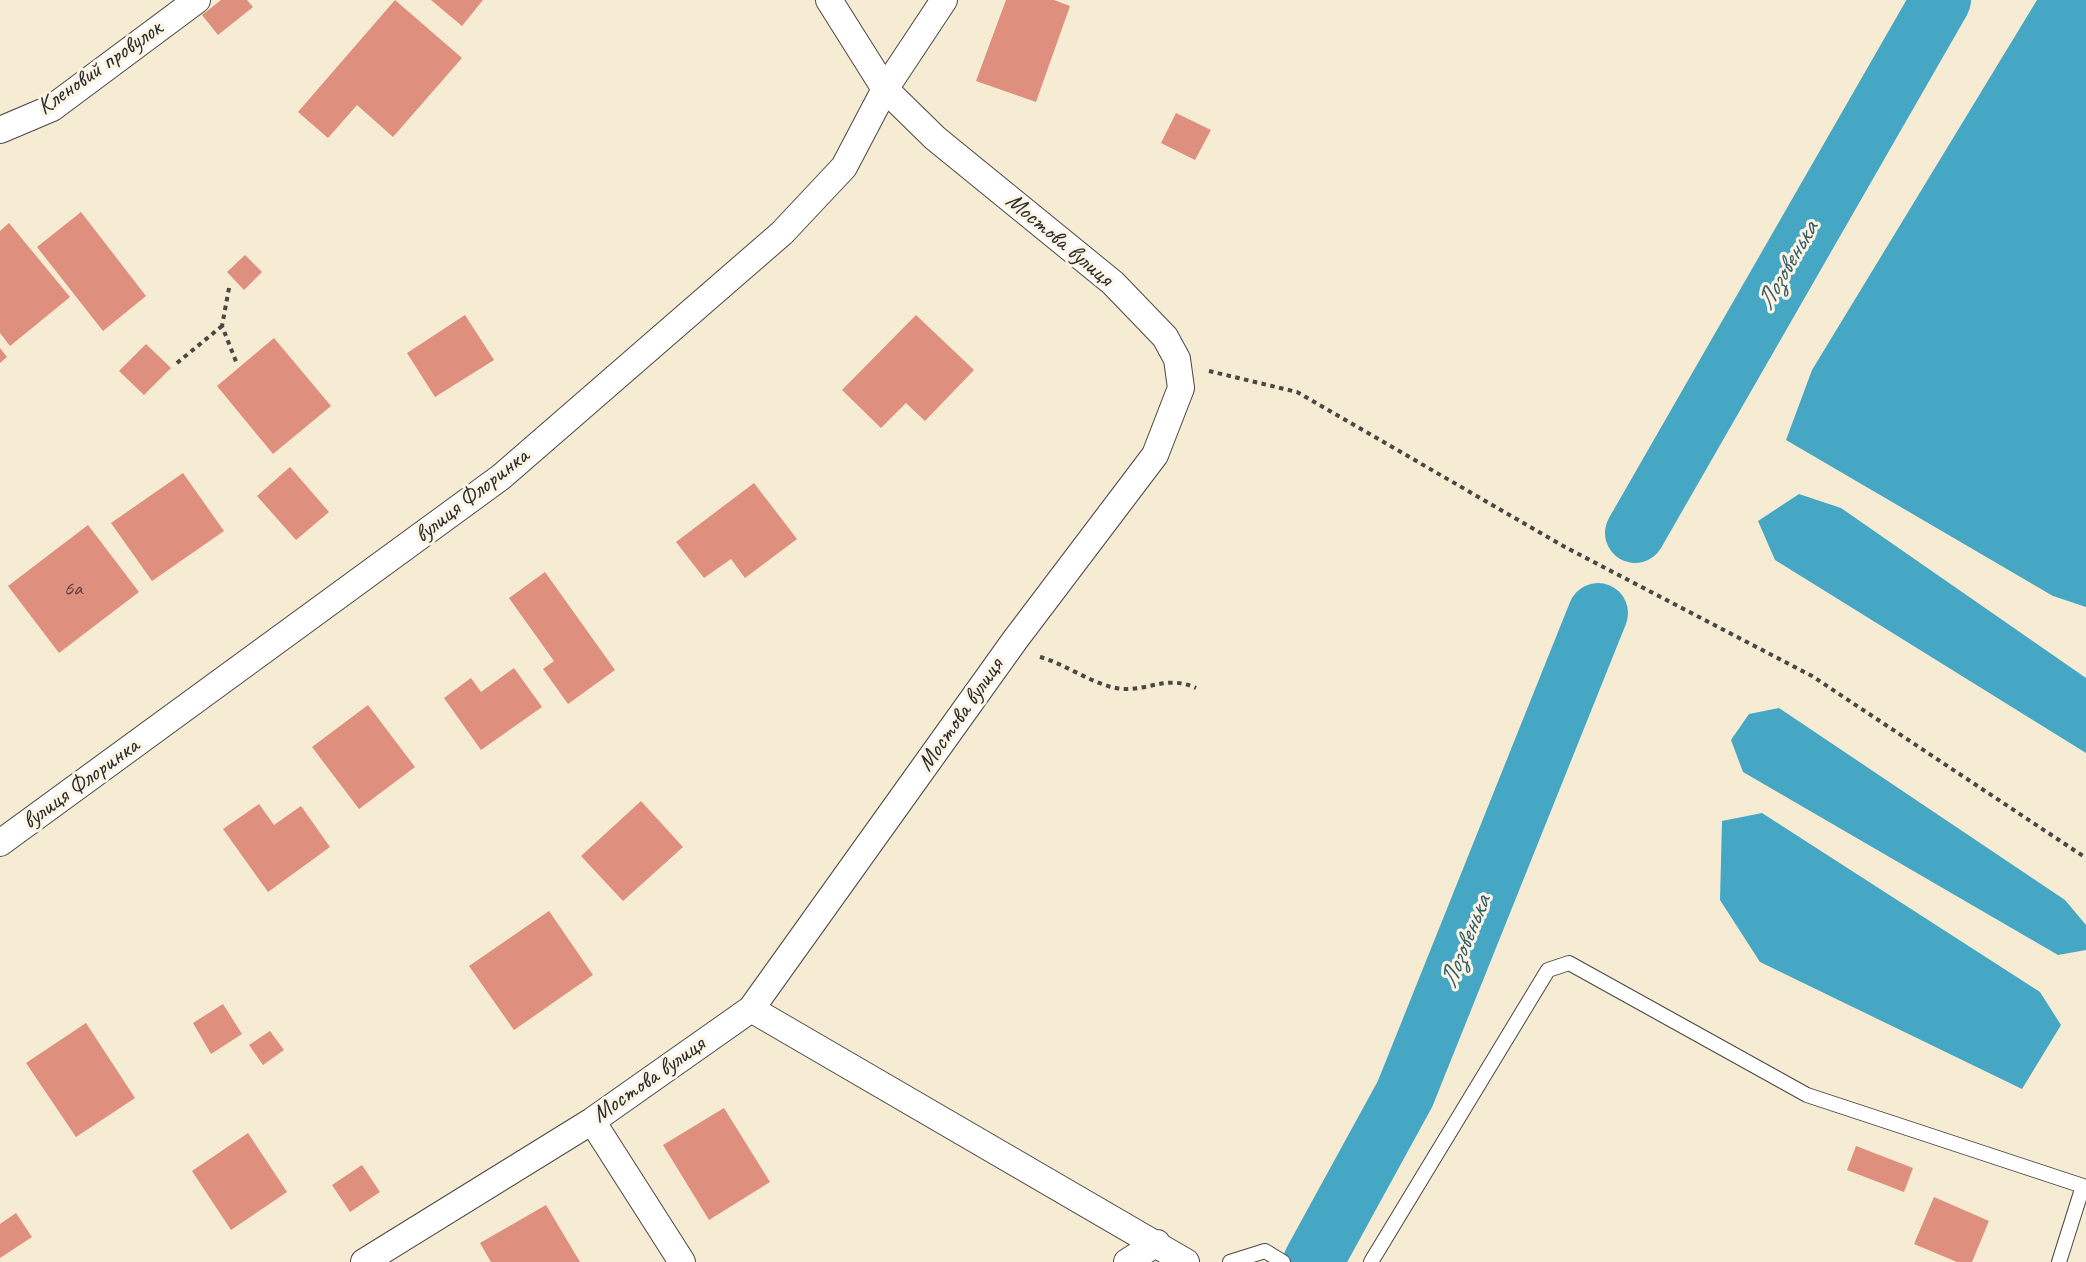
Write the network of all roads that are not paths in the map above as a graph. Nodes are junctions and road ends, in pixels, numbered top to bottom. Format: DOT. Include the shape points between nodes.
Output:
graph roads {
  1 [pos="197,0"];
  2 [pos="829,0"];
  3 [pos="944,0"];
  4 [pos="885,89"];
  5 [pos="0,130"];
  6 [pos="0,843"];
  7 [pos="752,1009"];
  8 [pos="592,1121"];
  9 [pos="1157,1243"];
  10 [pos="363,1262"];
  11 [pos="682,1262"];
  12 [pos="1127,1262"];
  13 [pos="1186,1262"];
  14 [pos="1230,1262"];
  15 [pos="1283,1262"];
  16 [pos="1371,1262"];
  17 [pos="2060,1262"];
  1 -- 5 [label="street, Кленовий провулок" via="52,108"];
  2 -- 4 [label="street, Мостова вулиця"];
  3 -- 4 [label="street, вулиця Флоринка"];
  4 -- 6 [label="street, вулиця Флоринка" via="844,167 782,233 501,477"];
  4 -- 7 [label="street, Мостова вулиця" via="934,138 1113,283 1164,337 1177,359 1181,388 1155,455 1015,640"];
  7 -- 8 [label="street, Мостова вулиця"];
  7 -- 9 [label="street"];
  8 -- 10 [label="street, Мостова вулиця"];
  8 -- 11 [label="street"];
  9 -- 12 [label="street"];
  9 -- 13 [label="street"];
  14 -- 15 [label="lane" via="1264,1251"];
  16 -- 17 [label="lane" via="1548,970 1569,963 1807,1095 2083,1186"];
}
